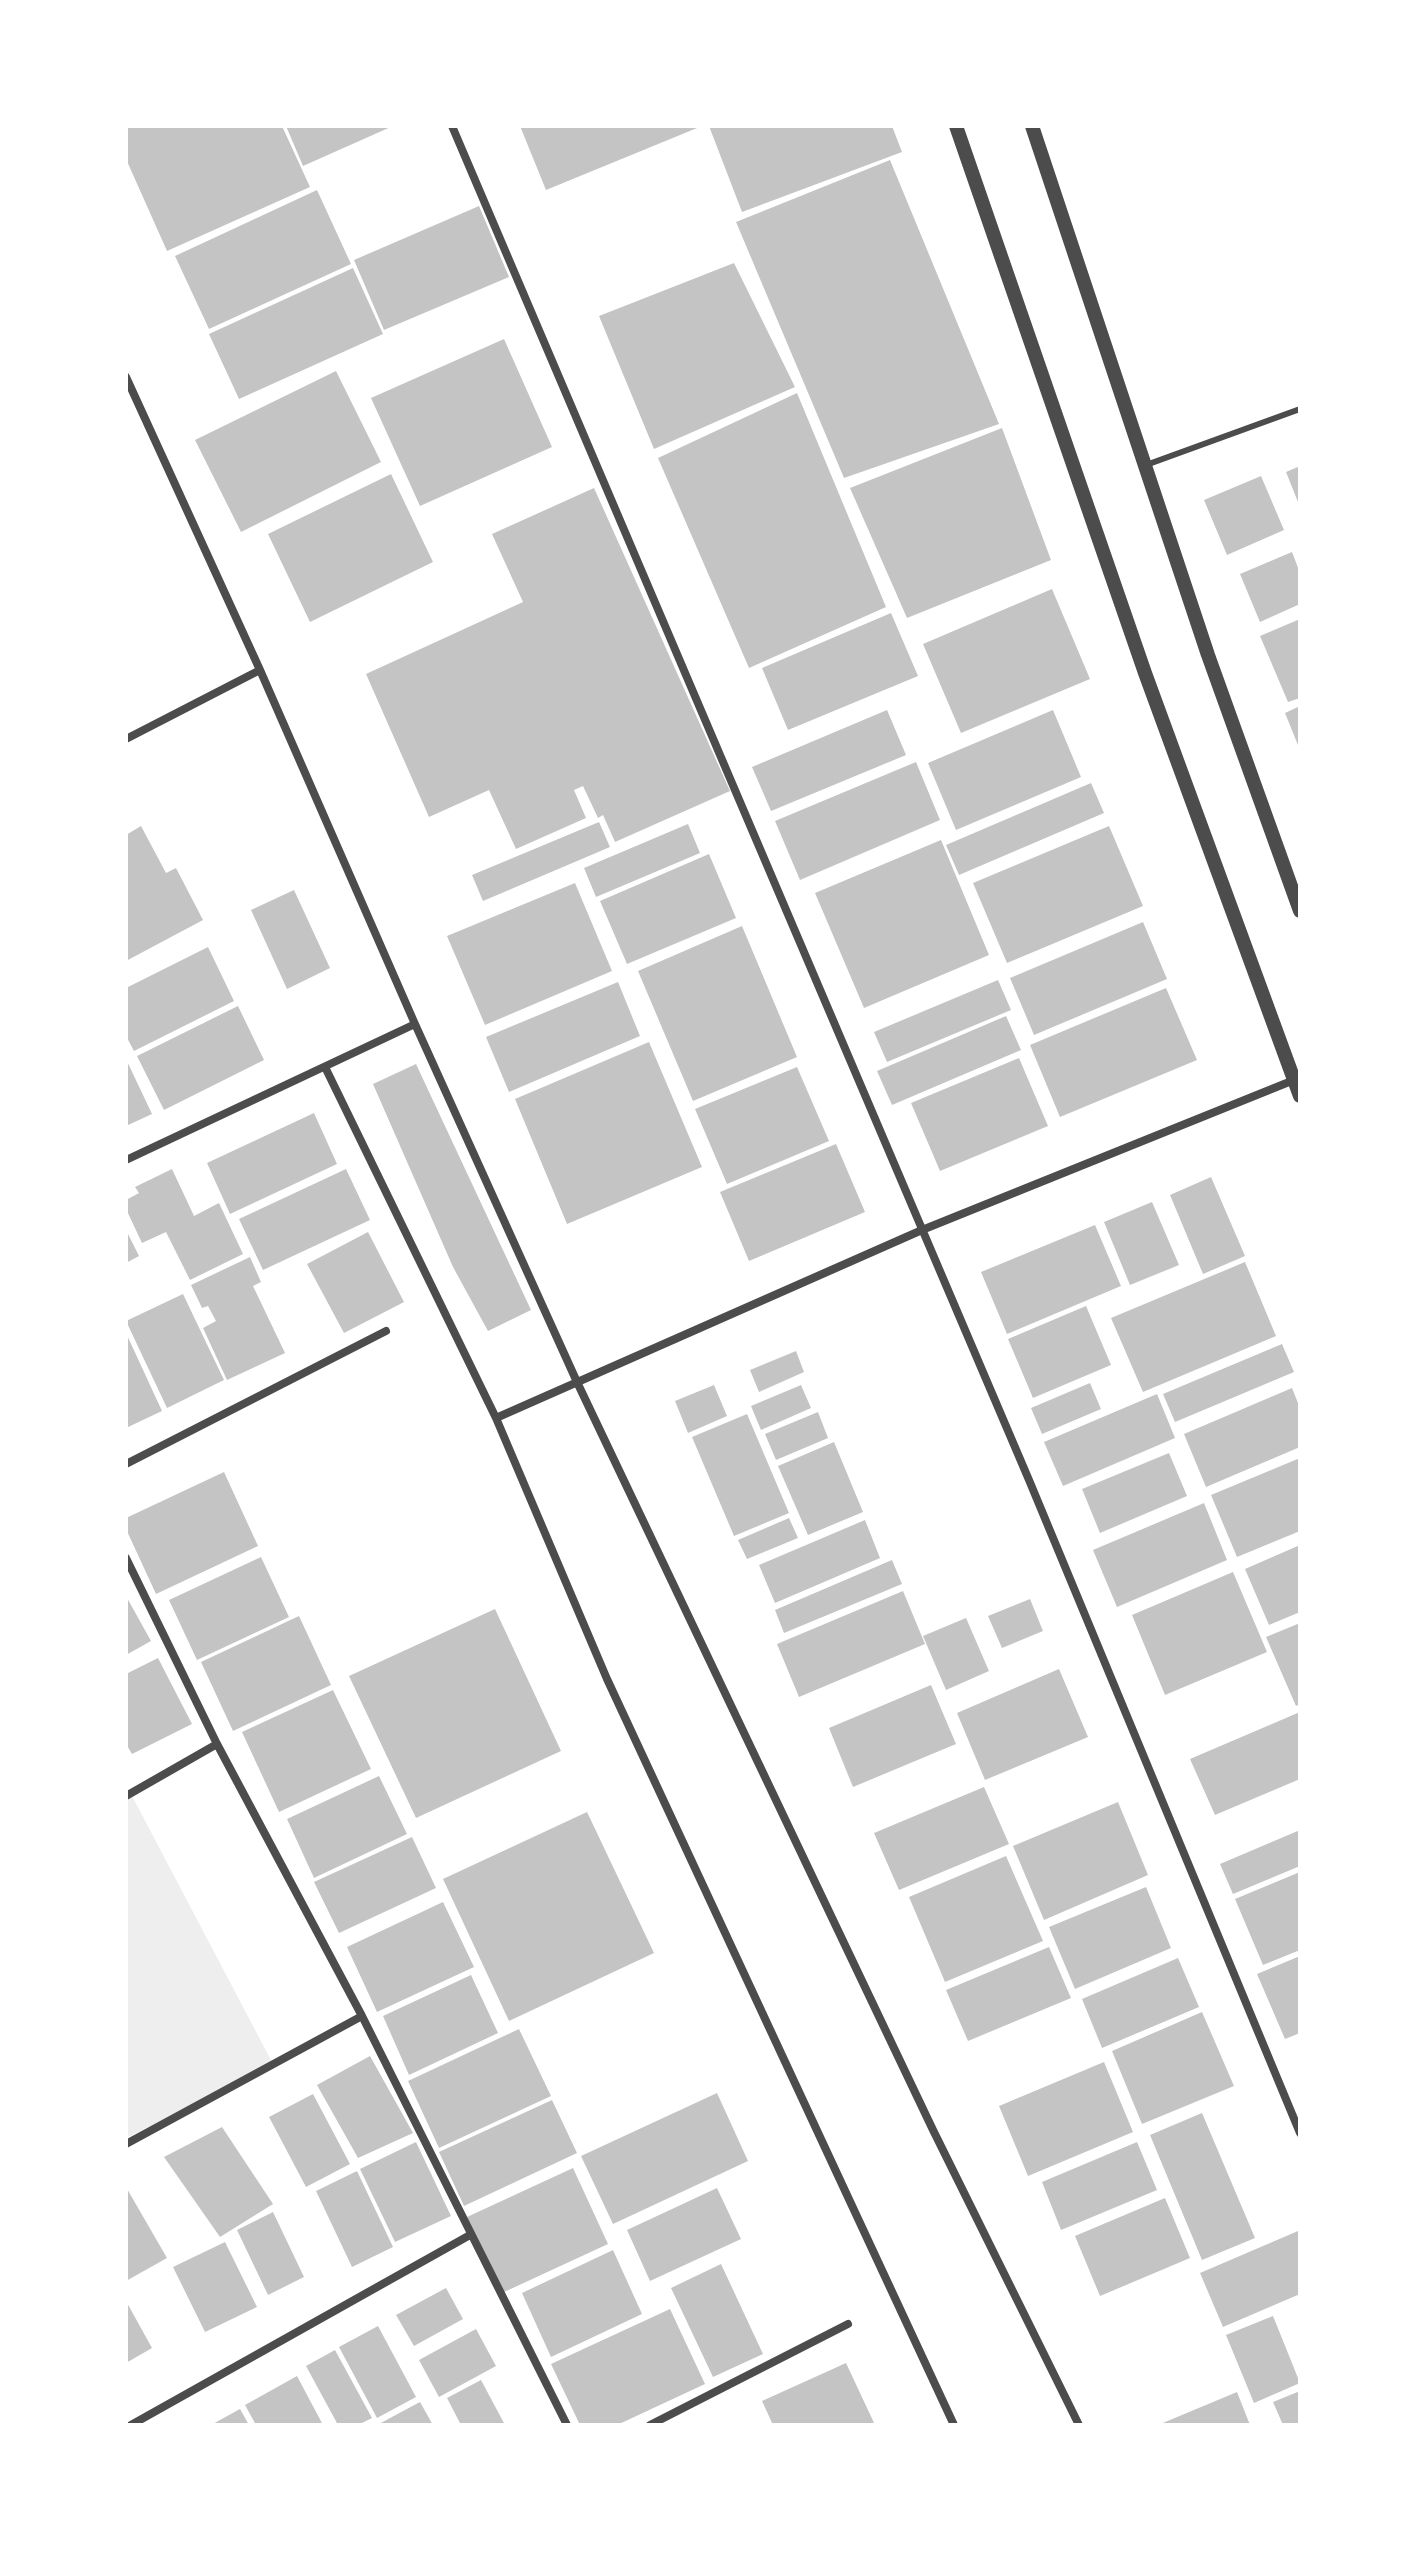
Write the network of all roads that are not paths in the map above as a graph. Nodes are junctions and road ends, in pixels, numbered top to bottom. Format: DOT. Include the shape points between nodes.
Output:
graph roads {
  1 [pos="452,126"];
  2 [pos="956,126"];
  3 [pos="1034,127"];
  4 [pos="126,377"];
  5 [pos="1300,409"];
  6 [pos="1146,465"];
  7 [pos="260,670"];
  8 [pos="126,739"];
  9 [pos="1300,911"];
  10 [pos="415,1024"];
  11 [pos="325,1067"];
  12 [pos="1294,1080"];
  13 [pos="1300,1096"];
  14 [pos="126,1160"];
  15 [pos="922,1230"];
  16 [pos="386,1331"];
  17 [pos="577,1382"];
  18 [pos="496,1418"];
  19 [pos="126,1464"];
  20 [pos="126,1558"];
  21 [pos="217,1744"];
  22 [pos="126,1796"];
  23 [pos="362,2016"];
  24 [pos="1300,2133"];
  25 [pos="126,2144"];
  26 [pos="470,2235"];
  27 [pos="848,2324"];
  28 [pos="131,2425"];
  29 [pos="567,2425"];
  30 [pos="650,2425"];
  31 [pos="954,2425"];
  32 [pos="1079,2425"];
  1 -- 15 [label="street"];
  2 -- 12 [label="street" via="1145,673"];
  3 -- 6 [label="street"];
  4 -- 7 [label="street"];
  5 -- 6 [label="lane"];
  6 -- 9 [label="street"];
  7 -- 8 [label="street"];
  7 -- 10 [label="street"];
  10 -- 11 [label="street"];
  10 -- 17 [label="street"];
  11 -- 14 [label="street"];
  11 -- 18 [label="street"];
  12 -- 13 [label="street"];
  12 -- 15 [label="street"];
  15 -- 17 [label="street"];
  15 -- 24 [label="street"];
  16 -- 19 [label="street"];
  17 -- 18 [label="street"];
  17 -- 32 [label="street"];
  18 -- 31 [label="street" via="607,1679"];
  20 -- 21 [label="street"];
  21 -- 22 [label="street"];
  21 -- 23 [label="street"];
  23 -- 25 [label="street"];
  23 -- 26 [label="street"];
  26 -- 28 [label="street"];
  26 -- 29 [label="street"];
  27 -- 30 [label="street"];
}
